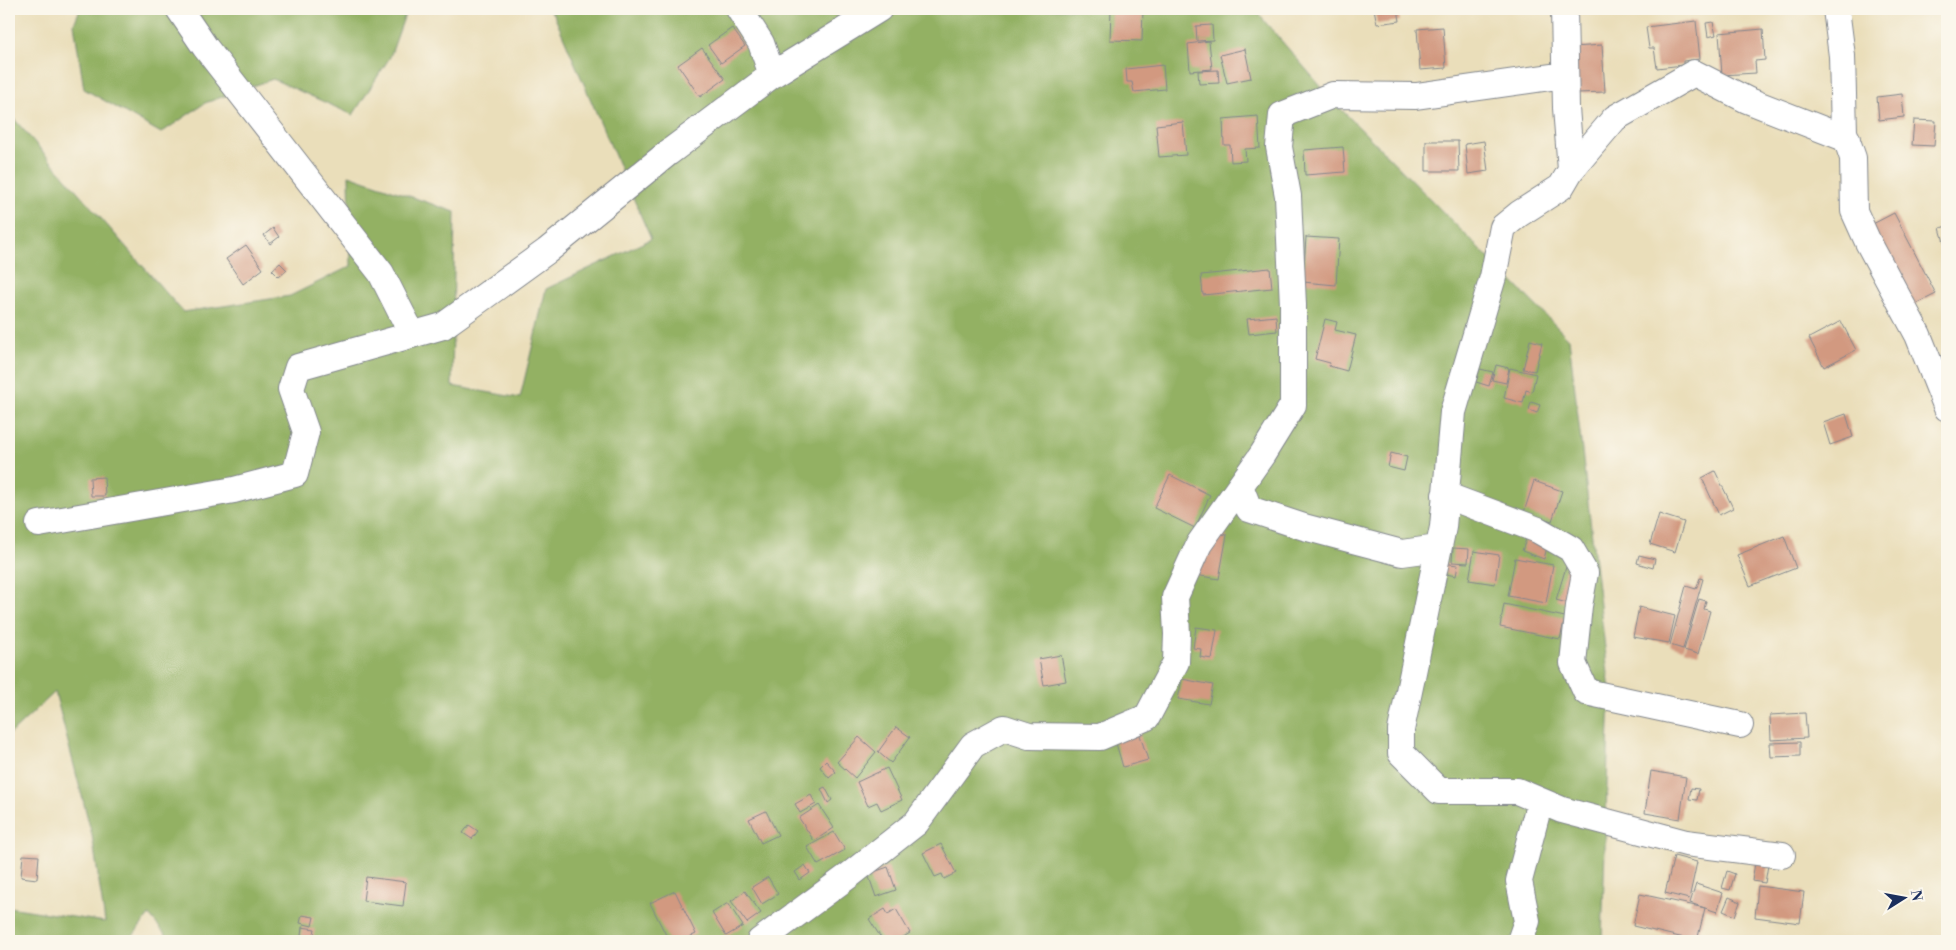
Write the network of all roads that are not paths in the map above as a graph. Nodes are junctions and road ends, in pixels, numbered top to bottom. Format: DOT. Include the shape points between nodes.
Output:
graph roads {
  1 [pos="179,9"];
  2 [pos="739,9"];
  3 [pos="879,9"];
  4 [pos="1564,9"];
  5 [pos="1836,9"];
  6 [pos="772,75"];
  7 [pos="1565,75"];
  8 [pos="1846,139"];
  9 [pos="1571,170"];
  10 [pos="412,334"];
  11 [pos="1947,408"];
  12 [pos="1240,486"];
  13 [pos="1445,495"];
  14 [pos="39,524"];
  15 [pos="1438,548"];
  16 [pos="1740,725"];
  17 [pos="1540,801"];
  18 [pos="1782,855"];
  19 [pos="760,941"];
  20 [pos="1520,941"];
  1 -- 10 [label="street" via="381,273"];
  2 -- 6 [label="street" via="761,43"];
  3 -- 6 [label="street"];
  4 -- 7 [label="street"];
  5 -- 8 [label="street"];
  6 -- 10 [label="street" via="523,269 443,326"];
  7 -- 9 [label="street"];
  7 -- 12 [label="street" via="1416,96 1332,95 1282,115 1279,147 1288,196 1293,405"];
  8 -- 9 [label="street" via="1747,100 1694,73 1615,118"];
  8 -- 11 [label="street" via="1852,158 1854,211 1918,335"];
  9 -- 13 [label="street" via="1561,187 1503,226 1493,277 1453,412"];
  10 -- 14 [label="street" via="298,367 291,389 306,432 295,474 234,490"];
  12 -- 15 [label="street" via="1249,509 1304,527 1402,553"];
  12 -- 19 [label="street" via="1199,544 1175,597 1176,662 1147,717 1100,737 1029,736 1004,728 973,745 916,823"];
  13 -- 15 [label="street"];
  13 -- 16 [label="street" via="1538,530 1571,549 1585,573 1573,663 1586,692"];
  15 -- 17 [label="street" via="1401,730 1401,753 1439,791 1517,791"];
  17 -- 18 [label="street" via="1562,810 1686,843"];
  17 -- 20 [label="street" via="1519,881 1527,921"];
}
